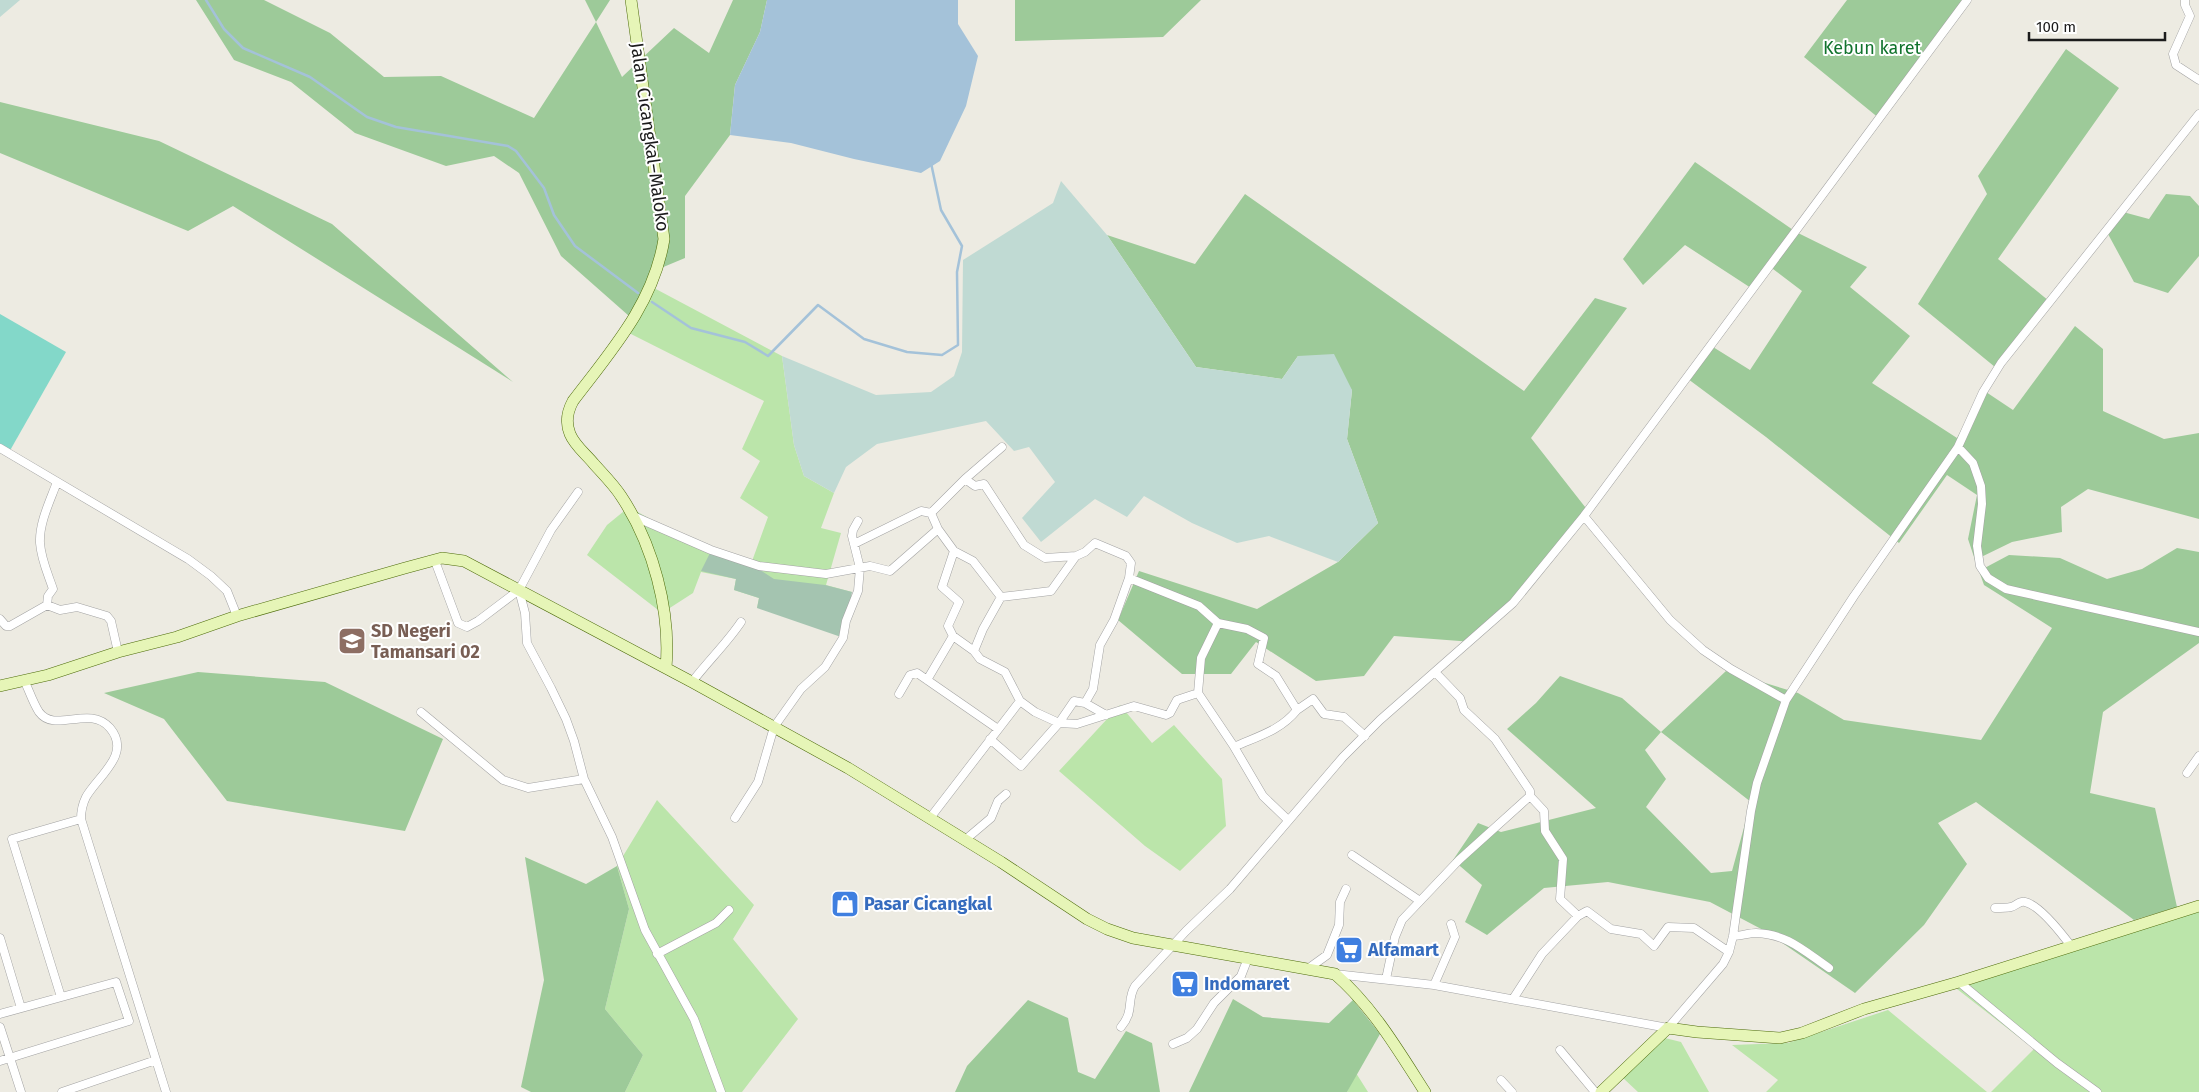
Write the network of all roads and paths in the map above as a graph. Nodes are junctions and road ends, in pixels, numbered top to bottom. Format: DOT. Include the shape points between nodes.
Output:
graph roads {
  1 [pos="631,0"];
  2 [pos="1967,0"];
  3 [pos="2185,0"];
  4 [pos="2199,80"];
  5 [pos="2199,114"];
  6 [pos="1002,447"];
  7 [pos="1958,447"];
  8 [pos="0,448"];
  9 [pos="964,479"];
  10 [pos="57,482"];
  11 [pos="578,492"];
  12 [pos="931,513"];
  13 [pos="632,516"];
  14 [pos="1584,516"];
  15 [pos="858,521"];
  16 [pos="938,529"];
  17 [pos="854,544"];
  18 [pos="954,551"];
  19 [pos="1076,556"];
  20 [pos="435,561"];
  21 [pos="860,568"];
  22 [pos="1129,578"];
  23 [pos="520,590"];
  24 [pos="1000,597"];
  25 [pos="46,606"];
  26 [pos="237,616"];
  27 [pos="0,619"];
  28 [pos="741,622"];
  29 [pos="1218,623"];
  30 [pos="2199,632"];
  31 [pos="953,636"];
  32 [pos="974,650"];
  33 [pos="118,652"];
  34 [pos="666,668"];
  35 [pos="1435,672"];
  36 [pos="24,680"];
  37 [pos="927,680"];
  38 [pos="692,682"];
  39 [pos="0,686"];
  40 [pos="1198,693"];
  41 [pos="899,694"];
  42 [pos="1786,700"];
  43 [pos="1020,701"];
  44 [pos="1085,703"];
  45 [pos="1297,710"];
  46 [pos="421,712"];
  47 [pos="1106,715"];
  48 [pos="1059,723"];
  49 [pos="774,727"];
  50 [pos="998,729"];
  51 [pos="1365,736"];
  52 [pos="990,739"];
  53 [pos="1233,745"];
  54 [pos="2199,756"];
  55 [pos="2187,773"];
  56 [pos="584,779"];
  57 [pos="1006,794"];
  58 [pos="1530,796"];
  59 [pos="735,818"];
  60 [pos="930,818"];
  61 [pos="81,819"];
  62 [pos="1288,820"];
  63 [pos="965,840"];
  64 [pos="1352,855"];
  65 [pos="1346,889"];
  66 [pos="1420,901"];
  67 [pos="2199,906"];
  68 [pos="1995,908"];
  69 [pos="729,910"];
  70 [pos="1578,916"];
  71 [pos="1451,924"];
  72 [pos="1733,936"];
  73 [pos="0,938"];
  74 [pos="1174,945"];
  75 [pos="2071,946"];
  76 [pos="1729,952"];
  77 [pos="657,954"];
  78 [pos="1248,958"];
  79 [pos="1309,968"];
  80 [pos="1829,968"];
  81 [pos="1335,974"];
  82 [pos="1386,979"];
  83 [pos="1959,982"];
  84 [pos="1434,985"];
  85 [pos="61,997"];
  86 [pos="1513,999"];
  87 [pos="22,1008"];
  88 [pos="0,1014"];
  89 [pos="0,1026"];
  90 [pos="1121,1027"];
  91 [pos="1668,1028"];
  92 [pos="1173,1044"];
  93 [pos="1560,1050"];
  94 [pos="10,1058"];
  95 [pos="0,1060"];
  96 [pos="156,1060"];
  97 [pos="1501,1080"];
  98 [pos="21,1092"];
  99 [pos="62,1092"];
  100 [pos="166,1092"];
  101 [pos="721,1092"];
  102 [pos="1425,1092"];
  103 [pos="1512,1092"];
  104 [pos="1595,1092"];
  105 [pos="1601,1092"];
  106 [pos="2097,1092"];
  1 -- 13 [label="main road, Jalan Cicangkal–Maloko" via="664,239 660,263 642,304 573,401 566,422 570,436 621,496"];
  2 -- 14 [label="street"];
  3 -- 4 [label="street" via="2190,16 2173,54 2176,65"];
  5 -- 7 [label="street" via="2001,363 1983,392"];
  6 -- 9 [label="street"];
  7 -- 30 [label="street" via="1973,463 1981,486 1977,546 1980,566 1988,578 2006,589"];
  7 -- 42 [label="street"];
  8 -- 10 [label="street"];
  9 -- 12 [label="street"];
  9 -- 19 [label="street" via="975,486 984,484 1024,545 1045,558"];
  10 -- 25 [label="street" via="42,524 40,543 53,589"];
  10 -- 26 [label="street" via="211,576 227,591"];
  11 -- 23 [label="street" via="552,530"];
  12 -- 16 [label="street"];
  12 -- 17 [label="street" via="921,511"];
  13 -- 21 [label="street" via="758,566 826,574"];
  13 -- 34 [label="main road, Jalan Cicangkal–Maloko" via="654,564 660,587"];
  14 -- 35 [label="street" via="1513,603"];
  14 -- 42 [label="street" via="1670,620 1703,650"];
  15 -- 17 [label="street" via="853,530"];
  16 -- 18 [label="street"];
  16 -- 21 [label="street" via="890,571 870,566"];
  17 -- 21 [label="street"];
  18 -- 24 [label="street" via="973,561"];
  18 -- 31 [label="street" via="942,586 959,602 948,626"];
  19 -- 22 [label="street" via="1095,543 1126,556 1131,563"];
  19 -- 24 [label="street" via="1051,590"];
  20 -- 23 [label="main road" via="464,560"];
  20 -- 23 [label="street" via="457,620 467,628"];
  20 -- 26 [label="main road"];
  21 -- 49 [label="street" via="858,591 840,647 825,667 801,689"];
  22 -- 29 [label="street" via="1199,606"];
  22 -- 44 [label="street" via="1114,620 1100,645 1093,689"];
  23 -- 34 [label="main road"];
  23 -- 56 [label="street" via="527,643 566,719"];
  24 -- 32 [label="street"];
  25 -- 27 [label="street" via="10,626"];
  25 -- 33 [label="street" via="60,610 77,607 107,616"];
  26 -- 33 [label="main road" via="178,637"];
  28 -- 38 [label="street"];
  29 -- 40 [label="street" via="1201,658"];
  29 -- 45 [label="street" via="1248,629 1264,638 1258,664 1276,676"];
  31 -- 32 [label="street"];
  31 -- 37 [label="street"];
  32 -- 43 [label="street" via="980,659 1005,672"];
  33 -- 36 [label="main road"];
  34 -- 38 [label="main road"];
  35 -- 51 [label="street"];
  35 -- 58 [label="street" via="1460,698 1464,710 1506,752"];
  36 -- 39 [label="main road"];
  36 -- 61 [label="street" via="40,713 50,719 96,718 113,732 117,744 116,757 86,797"];
  37 -- 41 [label="street" via="914,673"];
  37 -- 50 [label="street"];
  38 -- 49 [label="main road"];
  40 -- 47 [label="street" via="1177,700 1166,715 1134,706"];
  40 -- 53 [label="street"];
  42 -- 72 [label="street" via="1757,783"];
  43 -- 48 [label="street"];
  43 -- 50 [label="street"];
  44 -- 47 [label="street"];
  44 -- 48 [label="street" via="1074,701"];
  45 -- 51 [label="street" via="1314,699 1324,714 1344,716"];
  45 -- 53 [label="street" via="1276,729"];
  46 -- 56 [label="street" via="503,780 528,788"];
  47 -- 48 [label="street" via="1077,724"];
  48 -- 52 [label="street" via="1021,766"];
  49 -- 59 [label="street" via="758,782"];
  49 -- 60 [label="main road"];
  50 -- 52 [label="street"];
  51 -- 62 [label="street"];
  52 -- 60 [label="street"];
  53 -- 62 [label="street" via="1263,796"];
  54 -- 55 [label="street"];
  56 -- 77 [label="street" via="612,837 645,930"];
  57 -- 63 [label="street" via="998,802 991,818"];
  58 -- 66 [label="street" via="1459,860"];
  58 -- 70 [label="street" via="1544,811 1545,832 1563,859 1560,899"];
  60 -- 63 [label="main road"];
  61 -- 85 [label="street" via="12,838"];
  61 -- 96 [label="street"];
  62 -- 74 [label="street" via="1230,889"];
  63 -- 74 [label="main road" via="1100,926 1133,938"];
  64 -- 66 [label="street"];
  65 -- 79 [label="street" via="1340,902 1339,925 1327,955"];
  66 -- 82 [label="street" via="1402,920"];
  67 -- 75 [label="main road"];
  68 -- 75 [label="street" via="2026,902 2042,913"];
  69 -- 77 [label="street" via="716,922"];
  70 -- 76 [label="street" via="1588,911 1611,929 1641,934 1654,946 1668,927 1694,928"];
  70 -- 86 [label="street" via="1542,954"];
  71 -- 84 [label="street" via="1455,937"];
  72 -- 76 [label="street"];
  72 -- 80 [label="street" via="1754,933 1777,935 1788,939"];
  73 -- 87 [label="street"];
  74 -- 78 [label="main road"];
  74 -- 90 [label="street" via="1135,986 1129,1018"];
  75 -- 83 [label="main road"];
  76 -- 91 [label="street" via="1723,964"];
  77 -- 101 [label="street" via="694,1019"];
  78 -- 79 [label="main road"];
  78 -- 92 [label="street" via="1241,976 1214,1003 1198,1029"];
  79 -- 81 [label="main road"];
  81 -- 82 [label="street"];
  81 -- 102 [label="main road" via="1356,992 1376,1017"];
  82 -- 84 [label="street"];
  83 -- 91 [label="main road" via="1864,1009 1780,1038"];
  83 -- 106 [label="street" via="2057,1064"];
  84 -- 86 [label="street"];
  85 -- 87 [label="street"];
  85 -- 94 [label="street" via="116,982 129,1021"];
  86 -- 91 [label="street"];
  87 -- 88 [label="street"];
  89 -- 94 [label="street"];
  91 -- 105 [label="main road"];
  93 -- 104 [label="street"];
  94 -- 95 [label="street"];
  94 -- 98 [label="street"];
  96 -- 99 [label="street"];
  96 -- 100 [label="street"];
  97 -- 103 [label="street"];
}
